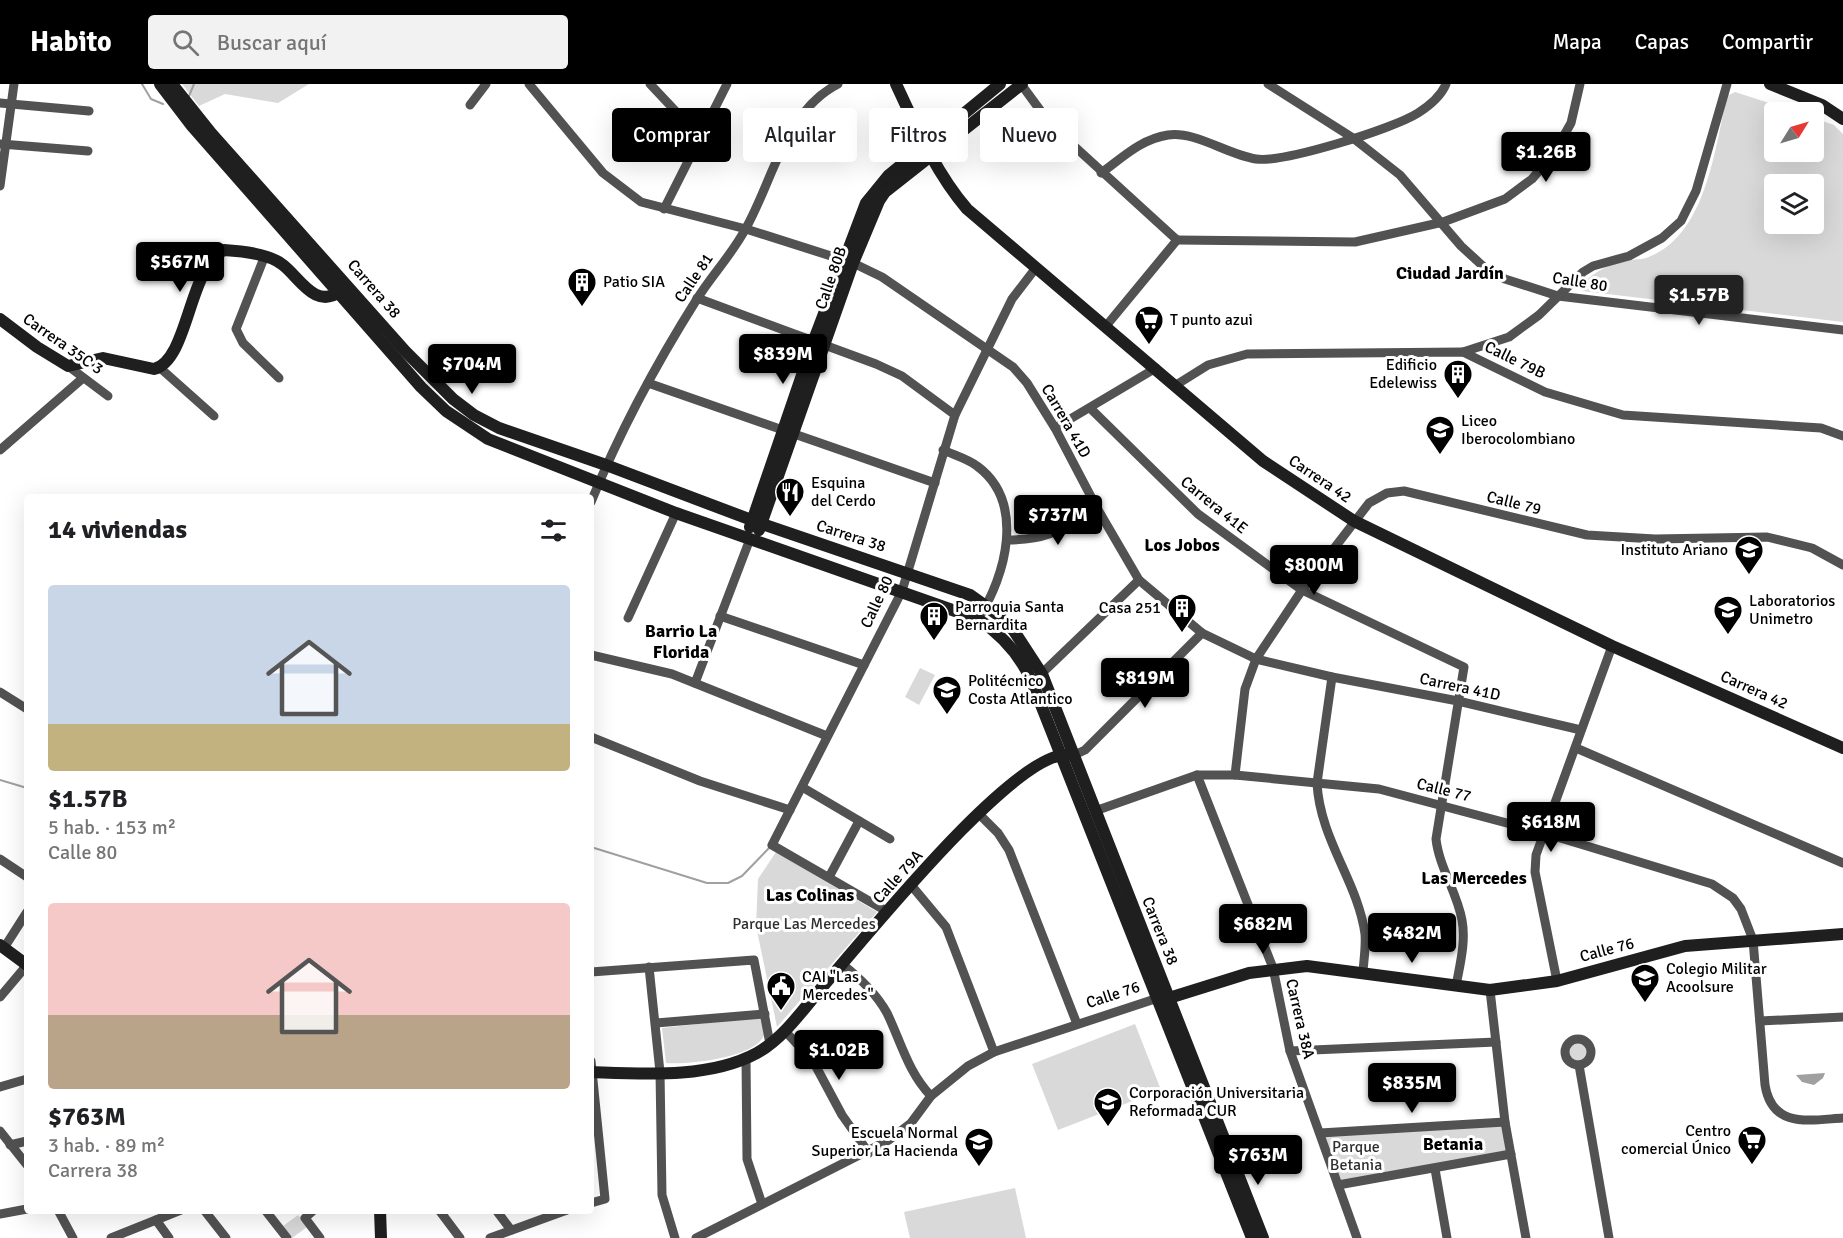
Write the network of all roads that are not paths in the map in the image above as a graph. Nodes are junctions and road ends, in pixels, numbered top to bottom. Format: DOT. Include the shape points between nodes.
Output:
graph roads {
  1 [pos="14,84"];
  2 [pos="160,84"];
  3 [pos="172,84"];
  4 [pos="486,84"];
  5 [pos="529,84"];
  6 [pos="650,84"];
  7 [pos="727,84"];
  8 [pos="838,84"];
  9 [pos="896,84"];
  10 [pos="1000,84"];
  11 [pos="1022,84"];
  12 [pos="1268,84"];
  13 [pos="1446,84"];
  14 [pos="1580,84"];
  15 [pos="1727,84"];
  16 [pos="1770,84"];
  17 [pos="0,103"];
  18 [pos="10,104"];
  19 [pos="470,105"];
  20 [pos="672,108"];
  21 [pos="716,108"];
  22 [pos="908,108"];
  23 [pos="88,111"];
  24 [pos="968,111"];
  25 [pos="1843,119"];
  26 [pos="968,128"];
  27 [pos="1353,138"];
  28 [pos="3,144"];
  29 [pos="88,151"];
  30 [pos="689,162"];
  31 [pos="906,162"];
  32 [pos="926,162"];
  33 [pos="934,162"];
  34 [pos="1101,174"];
  35 [pos="0,186"];
  36 [pos="664,209"];
  37 [pos="1443,222"];
  38 [pos="746,229"];
  39 [pos="1178,240"];
  40 [pos="264,258"];
  41 [pos="848,261"];
  42 [pos="1035,269"];
  43 [pos="348,285"];
  44 [pos="337,294"];
  45 [pos="1558,296"];
  46 [pos="697,298"];
  47 [pos="1,323"];
  48 [pos="1106,326"];
  49 [pos="1843,330"];
  50 [pos="820,342"];
  51 [pos="986,348"];
  52 [pos="1463,352"];
  53 [pos="68,366"];
  54 [pos="159,367"];
  55 [pos="1156,368"];
  56 [pos="83,378"];
  57 [pos="279,378"];
  58 [pos="648,383"];
  59 [pos="1176,385"];
  60 [pos="108,396"];
  61 [pos="1090,408"];
  62 [pos="955,415"];
  63 [pos="214,416"];
  64 [pos="1055,428"];
  65 [pos="789,432"];
  66 [pos="1843,435"];
  67 [pos="0,450"];
  68 [pos="943,450"];
  69 [pos="606,465"];
  70 [pos="935,483"];
  71 [pos="598,484"];
  72 [pos="594,494"];
  73 [pos="1096,508"];
  74 [pos="676,513"];
  75 [pos="757,522"];
  76 [pos="1354,522"];
  77 [pos="750,539"];
  78 [pos="1007,540"];
  79 [pos="1843,566"];
  80 [pos="908,572"];
  81 [pos="1139,580"];
  82 [pos="1302,590"];
  83 [pos="902,591"];
  84 [pos="986,606"];
  85 [pos="720,616"];
  86 [pos="628,618"];
  87 [pos="978,619"];
  88 [pos="1202,633"];
  89 [pos="1612,646"];
  90 [pos="594,656"];
  91 [pos="1256,659"];
  92 [pos="864,665"];
  93 [pos="1332,677"];
  94 [pos="1037,678"];
  95 [pos="695,683"];
  96 [pos="0,692"];
  97 [pos="1458,701"];
  98 [pos="24,707"];
  99 [pos="1581,730"];
  100 [pos="827,736"];
  101 [pos="594,738"];
  102 [pos="1576,748"];
  103 [pos="1843,748"];
  104 [pos="1067,755"];
  105 [pos="1197,775"];
  106 [pos="1235,775"];
  107 [pos="1317,783"];
  108 [pos="802,787"];
  109 [pos="1440,804"];
  110 [pos="790,810"];
  111 [pos="1095,811"];
  112 [pos="978,813"];
  113 [pos="860,821"];
  114 [pos="1544,833"];
  115 [pos="890,839"];
  116 [pos="0,859"];
  117 [pos="1843,863"];
  118 [pos="24,875"];
  119 [pos="829,878"];
  120 [pos="911,885"];
  121 [pos="888,912"];
  122 [pos="24,916"];
  123 [pos="1843,934"];
  124 [pos="1754,940"];
  125 [pos="2,946"];
  126 [pos="24,963"];
  127 [pos="842,964"];
  128 [pos="649,967"];
  129 [pos="1273,968"];
  130 [pos="24,969"];
  131 [pos="1363,971"];
  132 [pos="594,972"];
  133 [pos="1557,981"];
  134 [pos="1456,986"];
  135 [pos="1490,990"];
  136 [pos="0,997"];
  137 [pos="1164,998"];
  138 [pos="765,1014"];
  139 [pos="1843,1017"];
  140 [pos="1760,1021"];
  141 [pos="656,1023"];
  142 [pos="1077,1024"];
  143 [pos="784,1030"];
  144 [pos="1496,1042"];
  145 [pos="770,1044"];
  146 [pos="1290,1051"];
  147 [pos="994,1052"];
  148 [pos="746,1058"];
  149 [pos="1579,1065"];
  150 [pos="1764,1065"];
  151 [pos="1776,1065"];
  152 [pos="594,1068"];
  153 [pos="660,1072"];
  154 [pos="24,1080"];
  155 [pos="0,1087"];
  156 [pos="594,1088"];
  157 [pos="931,1096"];
  158 [pos="1843,1118"];
  159 [pos="1505,1122"];
  160 [pos="0,1131"];
  161 [pos="1320,1133"];
  162 [pos="24,1142"];
  163 [pos="10,1145"];
  164 [pos="869,1153"];
  165 [pos="1511,1154"];
  166 [pos="24,1161"];
  167 [pos="1435,1168"];
  168 [pos="1338,1185"];
  169 [pos="594,1202"];
  170 [pos="762,1204"];
  171 [pos="24,1210"];
  172 [pos="0,1214"];
  173 [pos="60,1214"];
  174 [pos="171,1214"];
  175 [pos="207,1214"];
  176 [pos="268,1214"];
  177 [pos="310,1214"];
  178 [pos="380,1214"];
  179 [pos="442,1214"];
  180 [pos="499,1214"];
  181 [pos="549,1214"];
  182 [pos="156,1220"];
  183 [pos="511,1230"];
  184 [pos="73,1238"];
  185 [pos="111,1238"];
  186 [pos="169,1238"];
  187 [pos="226,1238"];
  188 [pos="286,1238"];
  189 [pos="320,1238"];
  190 [pos="381,1238"];
  191 [pos="460,1238"];
  192 [pos="490,1238"];
  193 [pos="675,1238"];
  194 [pos="696,1238"];
  195 [pos="1252,1238"];
  196 [pos="1263,1238"];
  197 [pos="1357,1238"];
  198 [pos="1447,1238"];
  199 [pos="1526,1238"];
  200 [pos="1610,1238"];
  1 -- 18 [label="street"];
  2 -- 44 [label="main road, Carrera 38"];
  3 -- 43 [label="main road, Carrera 38"];
  4 -- 19 [label="street"];
  5 -- 36 [label="street, Carrera 41D" via="603,173 641,201"];
  6 -- 20 [label="street"];
  7 -- 21 [label="street"];
  8 -- 38 [label="street, Calle 81" via="810,105 792,130"];
  9 -- 22 [label="main road, Carrera 42"];
  10 -- 24 [label="main road, Calle 80B"];
  11 -- 26 [label="main road, Calle 80B"];
  11 -- 34 [label="street" via="1051,125"];
  12 -- 27 [label="street, Calle 80"];
  13 -- 27 [label="street" via="1431,104 1416,114"];
  14 -- 37 [label="street" via="1571,123 1554,153 1532,179 1504,199"];
  15 -- 45 [label="street" via="1696,192 1681,220 1662,238 1629,256 1593,266"];
  16 -- 25 [label="main road" via="1822,105"];
  17 -- 18 [label="street"];
  18 -- 23 [label="street"];
  18 -- 28 [label="street"];
  27 -- 34 [label="street" via="1281,158 1256,159 1170,135 1143,142"];
  27 -- 37 [label="street, Calle 80" via="1400,175"];
  28 -- 29 [label="street"];
  28 -- 35 [label="street"];
  30 -- 36 [label="street"];
  31 -- 41 [label="main road, Calle 80B" via="873,192"];
  32 -- 41 [label="main road, Calle 80B" via="879,201"];
  33 -- 42 [label="main road, Carrera 42" via="967,209"];
  34 -- 39 [label="street"];
  36 -- 38 [label="street, Carrera 41D"];
  37 -- 39 [label="street" via="1355,242"];
  37 -- 45 [label="street, Calle 80" via="1485,268 1505,279"];
  38 -- 41 [label="street, Carrera 41D"];
  38 -- 46 [label="street, Calle 81"];
  39 -- 48 [label="street"];
  40 -- 44 [label="main road" via="284,265 313,294"];
  40 -- 54 [label="main road" via="224,250 211,262 181,333"];
  40 -- 57 [label="street" via="236,329 243,343"];
  41 -- 50 [label="main road, Calle 80B"];
  41 -- 51 [label="street, Carrera 41D" via="882,277"];
  42 -- 48 [label="main road, Carrera 42"];
  42 -- 51 [label="street, Calle 80" via="1012,299"];
  43 -- 44 [label="main road"];
  43 -- 69 [label="main road, Carrera 38" via="436,383 474,415 499,428"];
  44 -- 71 [label="main road, Carrera 38" via="446,411 488,439"];
  45 -- 49 [label="street, Calle 80"];
  45 -- 52 [label="street" via="1509,337"];
  46 -- 50 [label="street"];
  46 -- 58 [label="street, Calle 81"];
  47 -- 53 [label="main road, Carrera 35C 3"];
  48 -- 55 [label="main road, Carrera 42"];
  50 -- 62 [label="street" via="902,376"];
  50 -- 65 [label="main road, Calle 80B"];
  51 -- 62 [label="street, Calle 80"];
  51 -- 64 [label="street, Carrera 41D" via="1013,367 1027,383"];
  52 -- 59 [label="street, Calle 79B" via="1247,354 1208,365"];
  52 -- 66 [label="street, Calle 79B" via="1545,392 1623,415 1821,428"];
  53 -- 54 [label="main road" via="103,358 145,368"];
  53 -- 56 [label="street, Carrera 35C 3"];
  54 -- 63 [label="street"];
  55 -- 59 [label="main road, Carrera 42"];
  55 -- 61 [label="street"];
  56 -- 60 [label="street, Carrera 35C 3"];
  56 -- 67 [label="street"];
  58 -- 65 [label="street"];
  58 -- 69 [label="street, Calle 81"];
  59 -- 76 [label="main road, Carrera 42" via="1263,461"];
  61 -- 64 [label="street"];
  61 -- 82 [label="street, Carrera 41E" via="1198,514"];
  62 -- 68 [label="street, Calle 80"];
  64 -- 73 [label="street, Carrera 41D"];
  65 -- 70 [label="street"];
  65 -- 75 [label="main road, Calle 80B"];
  68 -- 70 [label="street, Calle 80"];
  68 -- 78 [label="street" via="977,466 997,490 1006,512"];
  69 -- 71 [label="street, Calle 81"];
  69 -- 75 [label="main road, Carrera 38"];
  70 -- 80 [label="street, Calle 80"];
  71 -- 72 [label="street, Calle 81"];
  71 -- 74 [label="main road, Carrera 38"];
  73 -- 78 [label="street" via="1050,535 1035,540"];
  73 -- 81 [label="street, Carrera 41D"];
  74 -- 77 [label="main road, Carrera 38"];
  74 -- 86 [label="street"];
  75 -- 77 [label="main road, Calle 80B"];
  75 -- 80 [label="main road, Carrera 38"];
  76 -- 79 [label="street, Calle 79" via="1369,504 1387,493 1404,490 1587,536 1767,537 1812,548"];
  76 -- 82 [label="street, Calle 79"];
  76 -- 89 [label="main road, Carrera 42"];
  77 -- 83 [label="main road, Carrera 38"];
  77 -- 85 [label="street, Calle 80B"];
  78 -- 84 [label="street"];
  80 -- 83 [label="street, Calle 80"];
  80 -- 84 [label="main road, Carrera 38" via="970,595"];
  81 -- 88 [label="street, Carrera 41D"];
  81 -- 94 [label="street"];
  82 -- 91 [label="street, Calle 79"];
  82 -- 97 [label="street, Carrera 41E" via="1464,667"];
  83 -- 87 [label="main road, Carrera 38"];
  83 -- 92 [label="street, Calle 80"];
  84 -- 87 [label="street"];
  84 -- 94 [label="main road, Carrera 38" via="1014,631"];
  85 -- 92 [label="street"];
  85 -- 95 [label="street, Calle 80B"];
  87 -- 94 [label="main road, Carrera 38" via="1006,641"];
  88 -- 91 [label="street, Carrera 41D"];
  88 -- 104 [label="street, Calle 79A" via="1085,750"];
  89 -- 99 [label="street"];
  89 -- 103 [label="main road, Carrera 42"];
  90 -- 95 [label="street" via="642,665"];
  91 -- 93 [label="street, Carrera 41D"];
  91 -- 106 [label="street" via="1245,688"];
  92 -- 100 [label="street, Calle 80"];
  93 -- 97 [label="street, Carrera 41D"];
  93 -- 107 [label="street"];
  94 -- 104 [label="main road, Carrera 38"];
  95 -- 100 [label="street"];
  96 -- 98 [label="street"];
  97 -- 99 [label="street, Carrera 41D"];
  97 -- 109 [label="street"];
  99 -- 102 [label="street"];
  100 -- 108 [label="street, Calle 80"];
  101 -- 110 [label="street" via="700,781"];
  102 -- 114 [label="street"];
  102 -- 117 [label="street"];
  104 -- 111 [label="main road, Carrera 38"];
  104 -- 112 [label="main road, Calle 79A" via="1003,788"];
  104 -- 137 [label="main road, Carrera 38"];
  105 -- 106 [label="street, Calle 77"];
  105 -- 111 [label="street, Calle 77"];
  105 -- 129 [label="street, Carrera 38A"];
  106 -- 107 [label="street, Calle 77"];
  107 -- 109 [label="street, Calle 77" via="1379,789"];
  107 -- 131 [label="street" via="1322,820 1365,932"];
  108 -- 110 [label="street, Calle 80"];
  108 -- 113 [label="street"];
  109 -- 114 [label="street, Calle 77"];
  109 -- 134 [label="street" via="1438,854 1462,918"];
  110 -- 119 [label="street, Calle 80" via="772,845"];
  111 -- 137 [label="main road, Carrera 38"];
  112 -- 120 [label="main road, Calle 79A"];
  112 -- 142 [label="street" via="1009,850"];
  113 -- 115 [label="street"];
  113 -- 119 [label="street"];
  114 -- 124 [label="street, Calle 77" via="1712,884 1741,909"];
  114 -- 133 [label="street" via="1535,872"];
  116 -- 118 [label="street"];
  119 -- 121 [label="street"];
  120 -- 121 [label="main road, Calle 79A"];
  120 -- 147 [label="street" via="946,927"];
  121 -- 127 [label="main road, Calle 79A"];
  122 -- 125 [label="street"];
  123 -- 124 [label="main road, Calle 76"];
  124 -- 133 [label="main road, Calle 76" via="1685,946"];
  124 -- 140 [label="street, Calle 77"];
  125 -- 126 [label="main road"];
  127 -- 143 [label="main road, Calle 79A"];
  127 -- 157 [label="street" via="876,997 911,1070"];
  128 -- 132 [label="street"];
  128 -- 138 [label="street" via="754,960"];
  128 -- 141 [label="street"];
  129 -- 131 [label="main road, Calle 76" via="1307,966"];
  129 -- 137 [label="main road, Calle 76"];
  129 -- 146 [label="street, Carrera 38A"];
  130 -- 136 [label="street"];
  131 -- 134 [label="main road, Calle 76"];
  133 -- 135 [label="main road, Calle 76"];
  134 -- 135 [label="main road, Calle 76"];
  135 -- 144 [label="street"];
  137 -- 142 [label="street, Calle 76"];
  137 -- 195 [label="main road, Carrera 38"];
  137 -- 196 [label="main road, Carrera 38"];
  138 -- 141 [label="street"];
  138 -- 145 [label="street"];
  139 -- 140 [label="street"];
  140 -- 150 [label="street, Calle 77"];
  141 -- 153 [label="street"];
  142 -- 147 [label="street, Calle 76"];
  143 -- 145 [label="main road, Calle 79A"];
  143 -- 164 [label="street" via="813,1061 842,1115"];
  144 -- 146 [label="street"];
  144 -- 159 [label="street"];
  145 -- 148 [label="main road, Calle 79A"];
  146 -- 161 [label="street, Carrera 38A"];
  147 -- 157 [label="street, Calle 76" via="968,1065"];
  148 -- 153 [label="main road, Calle 79A" via="699,1070"];
  148 -- 170 [label="street" via="747,1159"];
  149 -- 200 [label="street"];
  150 -- 151 [label="street"];
  150 -- 158 [label="street, Calle 77" via="1767,1094 1776,1110 1794,1120"];
  152 -- 153 [label="main road, Calle 79A"];
  153 -- 193 [label="street" via="662,1195"];
  154 -- 155 [label="street"];
  156 -- 169 [label="street" via="605,1199"];
  157 -- 164 [label="street, Calle 76" via="911,1123"];
  159 -- 161 [label="street"];
  159 -- 165 [label="street"];
  160 -- 163 [label="street"];
  161 -- 168 [label="street, Carrera 38A"];
  162 -- 163 [label="street"];
  163 -- 166 [label="street"];
  164 -- 170 [label="street, Calle 76"];
  165 -- 167 [label="street"];
  165 -- 199 [label="street"];
  167 -- 168 [label="street"];
  167 -- 198 [label="street"];
  168 -- 197 [label="street, Carrera 38A"];
  170 -- 194 [label="street, Calle 76"];
  171 -- 172 [label="street"];
  173 -- 184 [label="street"];
  174 -- 182 [label="street"];
  175 -- 187 [label="street"];
  176 -- 188 [label="street"];
  177 -- 189 [label="street" via="305,1218"];
  178 -- 190 [label="main road"];
  179 -- 191 [label="street"];
  180 -- 183 [label="street"];
  181 -- 183 [label="street"];
  182 -- 185 [label="street"];
  182 -- 186 [label="street"];
  183 -- 192 [label="street"];
}
